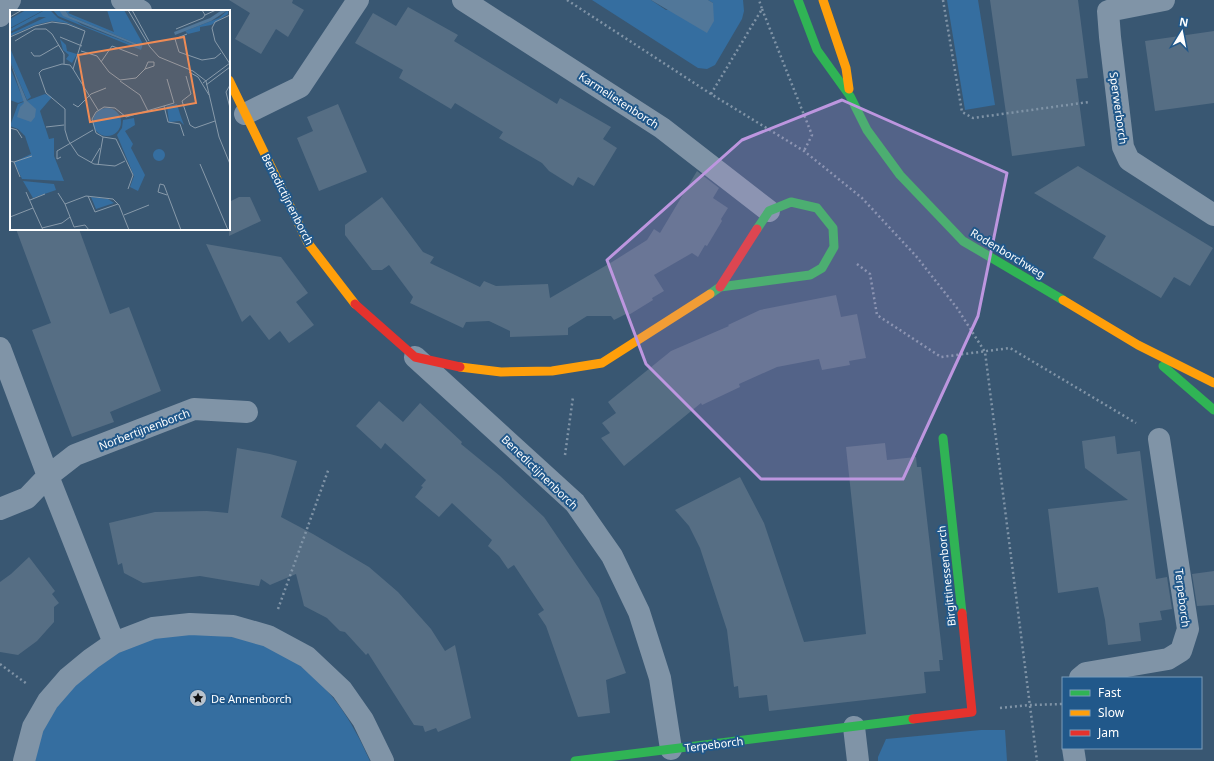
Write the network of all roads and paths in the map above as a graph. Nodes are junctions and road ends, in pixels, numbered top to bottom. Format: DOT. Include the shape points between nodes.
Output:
graph roads {
  1 [pos="10,0"];
  2 [pos="122,0"];
  3 [pos="358,0"];
  4 [pos="463,0"];
  5 [pos="567,0"];
  6 [pos="758,0"];
  7 [pos="798,0"];
  8 [pos="823,0"];
  9 [pos="943,0"];
  10 [pos="1164,0"];
  11 [pos="762,9"];
  12 [pos="139,10"];
  13 [pos="0,16"];
  14 [pos="230,82"];
  15 [pos="712,94"];
  16 [pos="850,96"];
  17 [pos="1117,98"];
  18 [pos="245,114"];
  19 [pos="804,151"];
  20 [pos="769,211"];
  21 [pos="1214,215"];
  22 [pos="834,248"];
  23 [pos="720,287"];
  24 [pos="1138,345"];
  25 [pos="0,348"];
  26 [pos="985,352"];
  27 [pos="415,357"];
  28 [pos="577,368"];
  29 [pos="1214,383"];
  30 [pos="1214,410"];
  31 [pos="247,412"];
  32 [pos="943,438"];
  33 [pos="1160,440"];
  34 [pos="329,468"];
  35 [pos="48,476"];
  36 [pos="560,489"];
  37 [pos="0,509"];
  38 [pos="268,636"];
  39 [pos="114,643"];
  40 [pos="1081,677"];
  41 [pos="1062,704"];
  42 [pos="1030,705"];
  43 [pos="972,712"];
  44 [pos="854,727"];
  45 [pos="671,749"];
  46 [pos="1073,749"];
  47 [pos="24,761"];
  48 [pos="383,761"];
  49 [pos="574,761"];
  50 [pos="858,761"];
  51 [pos="1037,761"];
  52 [pos="1075,761"];
  1 -- 13 [label="street"];
  2 -- 12 [label="street"];
  3 -- 18 [label="street" via="300,87"];
  4 -- 20 [label="street, Karmelietenborch" via="662,128"];
  5 -- 15 [label="path"];
  6 -- 11 [label="path"];
  7 -- 16 [label="street, Rodenborchweg" via="818,50"];
  8 -- 16 [label="street, Rodenborchweg" via="846,68"];
  9 -- 17 [label="path" via="962,112 973,118"];
  10 -- 17 [label="street, Sperwerborch" via="1108,11"];
  11 -- 15 [label="path"];
  11 -- 19 [label="path" via="812,135"];
  14 -- 18 [label="street, Benedictijnenborch"];
  15 -- 19 [label="path"];
  16 -- 24 [label="street, Rodenborchweg" via="867,130 900,175 963,241"];
  17 -- 21 [label="street, Sperwerborch" via="1123,147 1129,160"];
  18 -- 27 [label="street, Benedictijnenborch" via="308,243 357,306"];
  19 -- 26 [label="path" via="862,198 916,256 957,308"];
  20 -- 22 [label="street" via="791,202 817,208 833,228"];
  20 -- 23 [label="street, Benedictijnenborch"];
  22 -- 23 [label="street, Benedictijnenborch" via="822,268 810,275"];
  22 -- 26 [label="path" via="870,274 877,315 941,357"];
  23 -- 28 [label="street, Benedictijnenborch" via="602,363"];
  24 -- 29 [label="street, Rodenborchweg"];
  24 -- 30 [label="street, Rodenborchweg"];
  25 -- 35 [label="street"];
  26 -- 33 [label="path" via="1010,348"];
  26 -- 42 [label="path"];
  27 -- 28 [label="street, Benedictijnenborch" via="501,372 552,372"];
  27 -- 36 [label="street, Benedictijnenborch"];
  28 -- 36 [label="path"];
  31 -- 35 [label="street, Norbertijnenborch" via="194,409 75,455"];
  32 -- 43 [label="street, Birgittinessenborch"];
  33 -- 40 [label="street, Terpeborch" via="1188,630 1181,651 1168,659 1086,673"];
  34 -- 38 [label="path"];
  35 -- 37 [label="street, Norbertijnenborch" via="27,498"];
  35 -- 39 [label="street"];
  36 -- 45 [label="street, Benedictijnenborch" via="575,503 612,556 639,612 660,678"];
  38 -- 39 [label="street" via="233,626 190,624 153,628"];
  38 -- 48 [label="street" via="307,657 342,690 363,720"];
  39 -- 47 [label="street" via="68,678 48,701 33,727"];
  41 -- 42 [label="path"];
  42 -- 43 [label="path"];
  42 -- 51 [label="path"];
  43 -- 44 [label="street, Terpeborch"];
  44 -- 45 [label="street, Terpeborch"];
  44 -- 50 [label="street"];
  45 -- 49 [label="street, Terpeborch"];
  46 -- 52 [label="street"];
}
